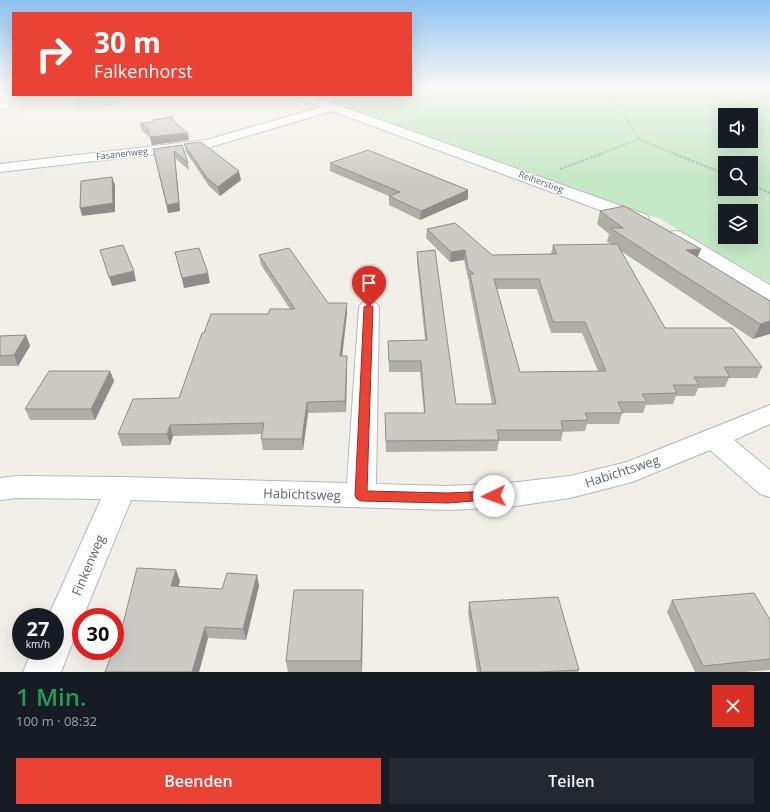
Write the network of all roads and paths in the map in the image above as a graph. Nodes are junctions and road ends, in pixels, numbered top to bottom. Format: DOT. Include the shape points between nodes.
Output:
graph roads {
  1 [pos="295,118"];
  2 [pos="365,118"];
  3 [pos="626,118"];
  4 [pos="639,139"];
  5 [pos="0,168"];
  6 [pos="718,171"];
  7 [pos="534,180"];
  8 [pos="758,188"];
  9 [pos="770,193"];
  10 [pos="770,294"];
  11 [pos="369,307"];
  12 [pos="770,414"];
  13 [pos="714,438"];
  14 [pos="770,486"];
  15 [pos="122,488"];
  16 [pos="0,489"];
  17 [pos="361,496"];
  18 [pos="64,620"];
  19 [pos="47,660"];
  20 [pos="42,672"];
  1 -- 5 [label="street, Fasanenweg" via="207,144"];
  2 -- 7 [label="street, Reiherstieg"];
  3 -- 4 [label="path"];
  4 -- 6 [label="path"];
  4 -- 7 [label="path"];
  7 -- 10 [label="street, Reiherstieg" via="656,225"];
  8 -- 9 [label="path"];
  11 -- 17 [label="street"];
  12 -- 13 [label="street, Habichtsweg"];
  13 -- 14 [label="street"];
  13 -- 17 [label="street, Habichtsweg" via="632,471 570,487 509,495 448,498"];
  15 -- 16 [label="street, Habichtsweg"];
  15 -- 17 [label="street, Habichtsweg"];
  15 -- 18 [label="street, Finkenweg"];
  19 -- 20 [label="street"];
}
